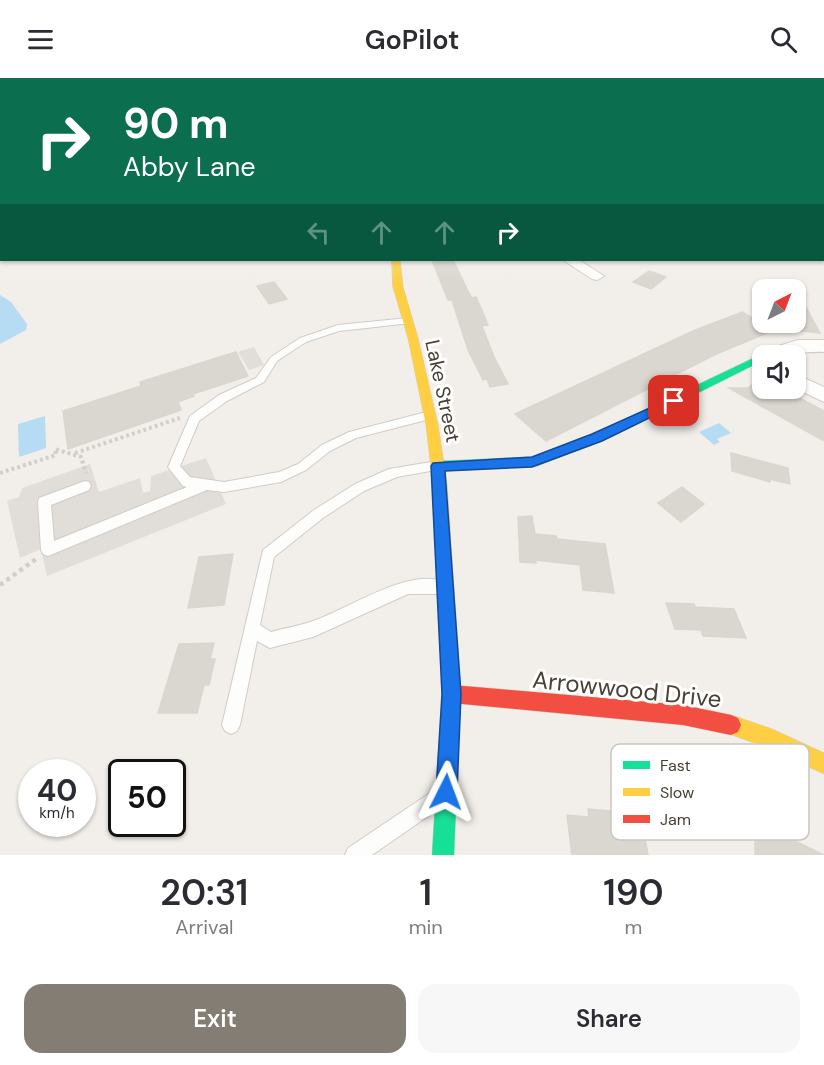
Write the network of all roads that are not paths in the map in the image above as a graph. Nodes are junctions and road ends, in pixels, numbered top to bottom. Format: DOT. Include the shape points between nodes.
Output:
graph roads {
  1 [pos="396,261"];
  2 [pos="572,261"];
  3 [pos="597,276"];
  4 [pos="408,321"];
  5 [pos="806,345"];
  6 [pos="824,346"];
  7 [pos="752,364"];
  8 [pos="806,386"];
  9 [pos="824,395"];
  10 [pos="430,415"];
  11 [pos="438,466"];
  12 [pos="205,485"];
  13 [pos="85,486"];
  14 [pos="446,586"];
  15 [pos="252,628"];
  16 [pos="452,694"];
  17 [pos="231,725"];
  18 [pos="785,744"];
  19 [pos="809,756"];
  20 [pos="824,764"];
  21 [pos="446,792"];
  22 [pos="355,855"];
  23 [pos="443,855"];
  1 -- 4 [label="main road, Lake Street" via="398,287"];
  2 -- 3 [label="street"];
  4 -- 10 [label="main road, Lake Street"];
  4 -- 12 [label="lane" via="338,328 303,340 274,359 261,380 223,398 194,419 174,467 187,482"];
  5 -- 6 [label="street"];
  7 -- 11 [label="main road" via="597,438 532,462"];
  8 -- 9 [label="street"];
  10 -- 11 [label="main road, Lake Street"];
  10 -- 12 [label="lane" via="353,435 281,477 224,487"];
  11 -- 14 [label="main road, Lake Street"];
  11 -- 15 [label="lane" via="375,480 337,502 268,554"];
  12 -- 13 [label="lane" via="48,550 44,502"];
  14 -- 15 [label="lane" via="407,587 313,629 270,640"];
  14 -- 16 [label="main road, Lake Street"];
  15 -- 17 [label="lane"];
  16 -- 18 [label="main road, Arrowwood Drive" via="717,720"];
  16 -- 21 [label="main road, Lake Street"];
  19 -- 20 [label="main road, Arrowwood Drive"];
  21 -- 22 [label="lane"];
  21 -- 23 [label="main road, Lake Street"];
}
